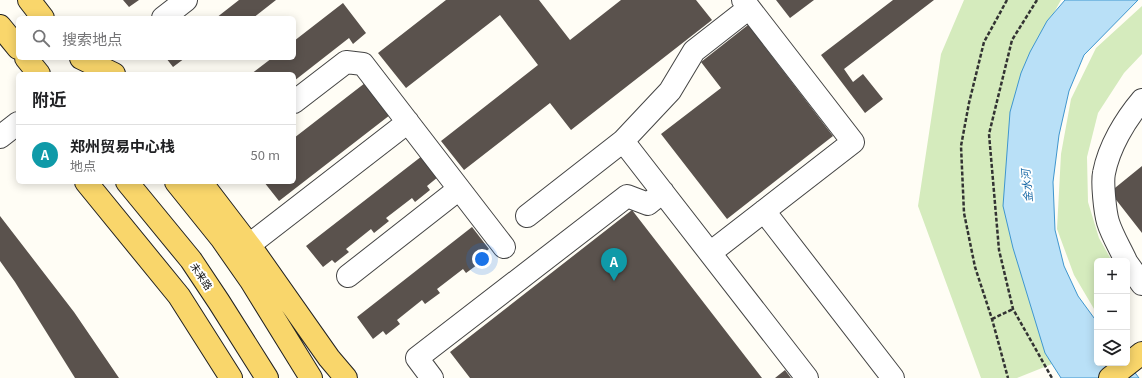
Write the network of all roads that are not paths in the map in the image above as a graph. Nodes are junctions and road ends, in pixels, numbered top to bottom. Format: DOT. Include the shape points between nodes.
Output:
graph roads {
  1 [pos="29,0"];
  2 [pos="186,0"];
  3 [pos="746,4"];
  4 [pos="41,16"];
  5 [pos="166,16"];
  6 [pos="0,26"];
  7 [pos="16,46"];
  8 [pos="28,60"];
  9 [pos="81,60"];
  10 [pos="99,66"];
  11 [pos="37,72"];
  12 [pos="296,100"];
  13 [pos="1142,100"];
  14 [pos="408,122"];
  15 [pos="16,125"];
  16 [pos="0,137"];
  17 [pos="624,141"];
  18 [pos="88,184"];
  19 [pos="129,184"];
  20 [pos="178,184"];
  21 [pos="203,184"];
  22 [pos="459,189"];
  23 [pos="663,192"];
  24 [pos="764,212"];
  25 [pos="526,216"];
  26 [pos="249,245"];
  27 [pos="504,247"];
  28 [pos="710,253"];
  29 [pos="1124,258"];
  30 [pos="1130,268"];
  31 [pos="348,276"];
  32 [pos="1142,284"];
  33 [pos="1142,353"];
  34 [pos="231,378"];
  35 [pos="267,378"];
  36 [pos="311,378"];
  37 [pos="346,378"];
  38 [pos="432,378"];
  39 [pos="807,378"];
  40 [pos="893,378"];
  41 [pos="1110,378"];
  1 -- 4 [label="main road"];
  2 -- 5 [label="street"];
  3 -- 17 [label="street" via="694,51 670,91"];
  3 -- 24 [label="street" via="853,142"];
  6 -- 7 [label="main road"];
  8 -- 11 [label="main road"];
  9 -- 10 [label="main road"];
  12 -- 14 [label="street" via="346,62 363,64"];
  13 -- 29 [label="street" via="1113,146 1103,174 1108,222"];
  14 -- 22 [label="street"];
  14 -- 26 [label="street"];
  15 -- 16 [label="street"];
  17 -- 23 [label="street"];
  17 -- 25 [label="street"];
  18 -- 34 [label="main road" via="179,296"];
  19 -- 35 [label="main road, 未来路" via="191,260"];
  20 -- 36 [label="main road" via="222,238"];
  21 -- 26 [label="main road"];
  22 -- 27 [label="street"];
  22 -- 31 [label="street"];
  23 -- 28 [label="street"];
  23 -- 38 [label="street" via="648,204 627,196 417,358"];
  24 -- 28 [label="street"];
  24 -- 40 [label="street"];
  26 -- 37 [label="main road"];
  28 -- 39 [label="street"];
  30 -- 32 [label="street"];
  33 -- 41 [label="main road"];
}
